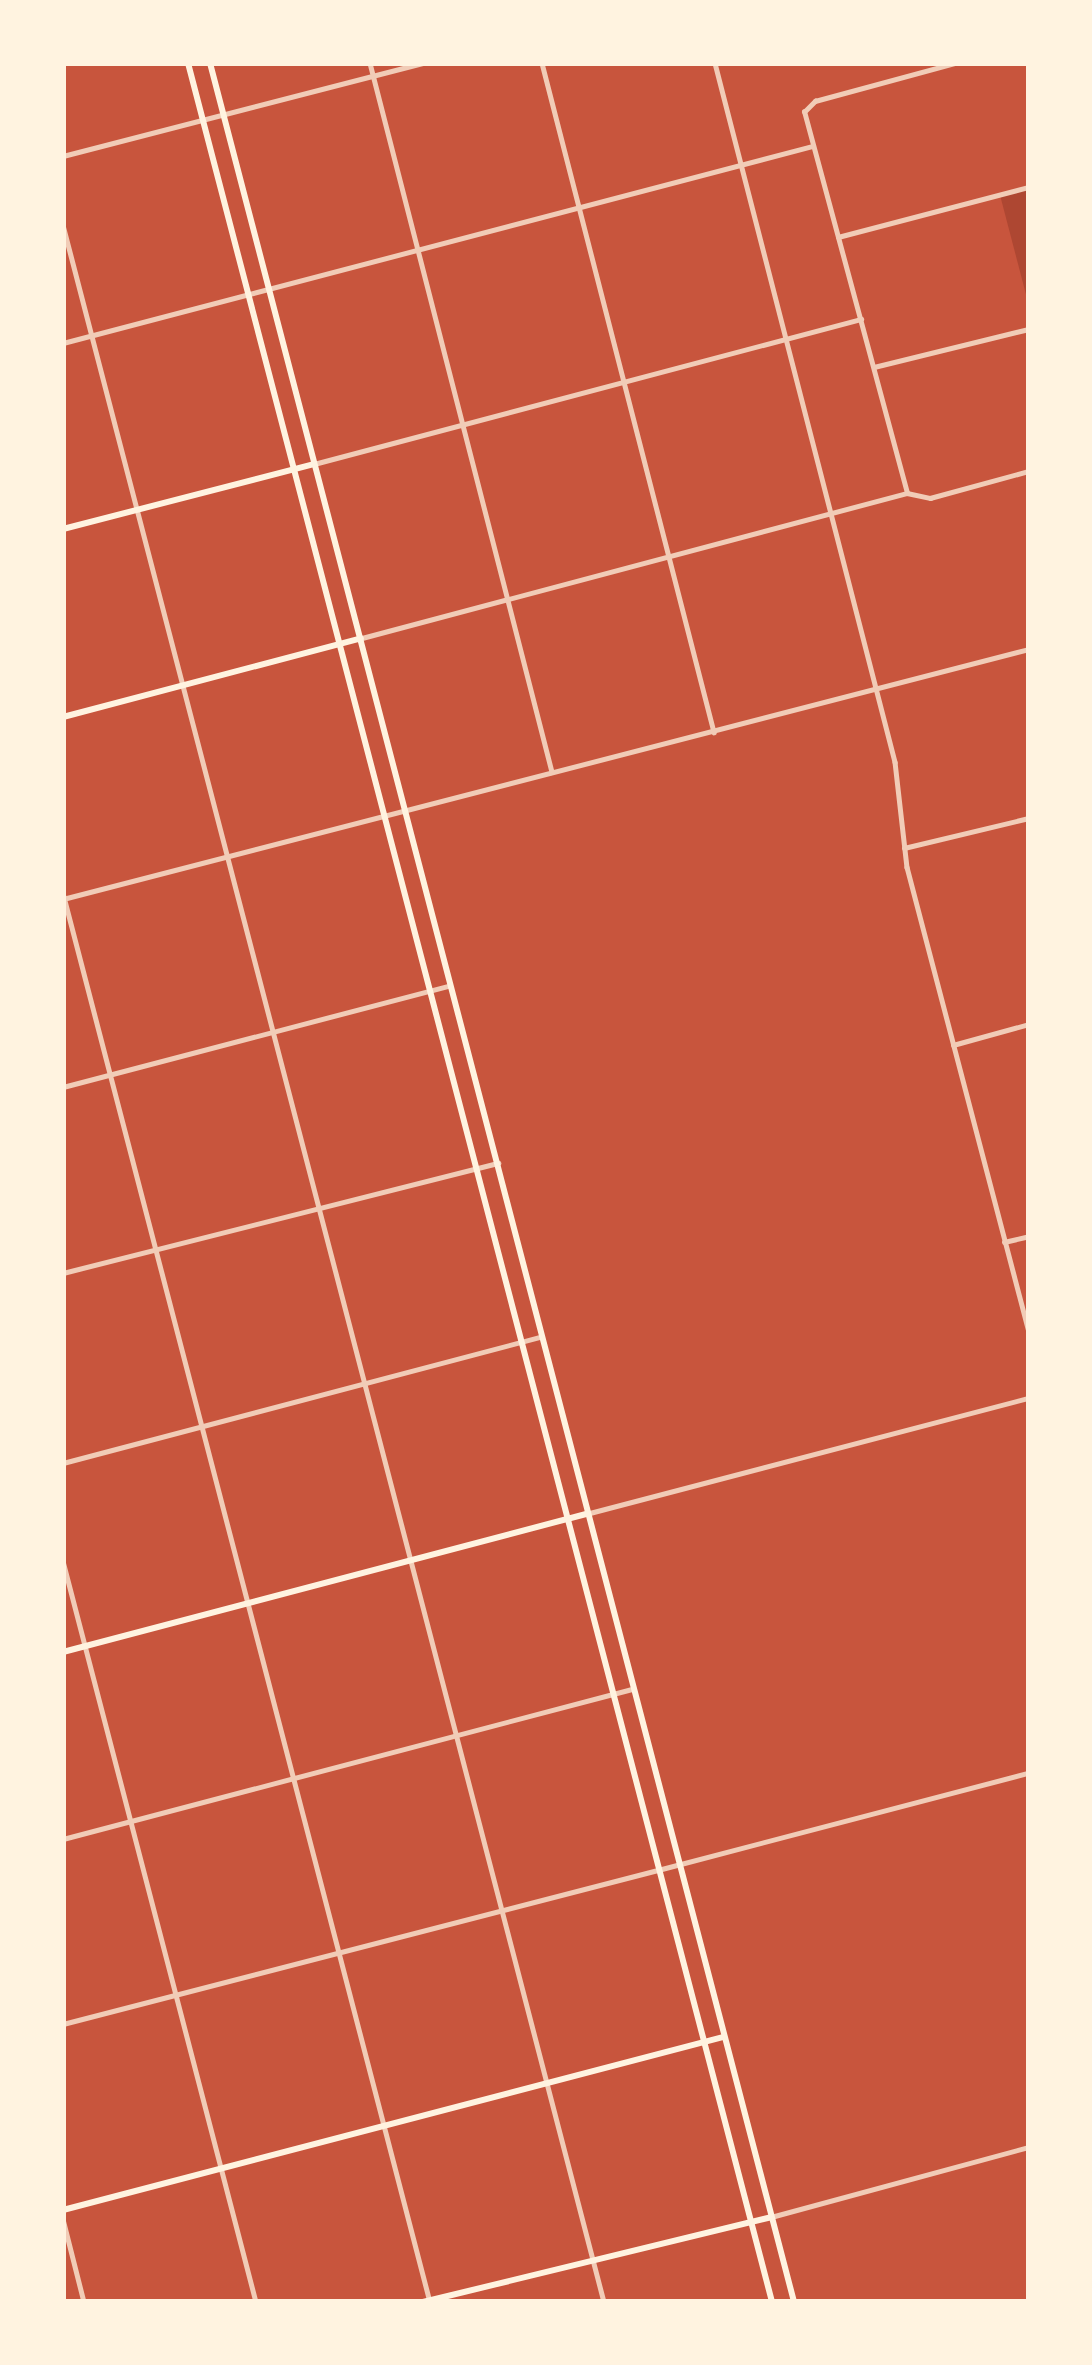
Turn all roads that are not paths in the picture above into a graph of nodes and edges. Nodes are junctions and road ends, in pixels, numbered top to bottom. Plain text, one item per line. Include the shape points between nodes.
1 (188, 63) edge
2 (210, 63) edge
3 (370, 63) edge
4 (422, 63) edge
5 (542, 63) edge
6 (715, 63) edge
7 (955, 63) edge
8 (373, 76) junction
9 (223, 114) junction
10 (202, 118) junction
11 (813, 146) junction
12 (63, 156) edge
13 (741, 164) junction
14 (1029, 187) edge
15 (580, 208) junction
16 (63, 225) edge
17 (838, 237) junction
18 (418, 249) junction
19 (268, 289) junction
20 (247, 295) junction
21 (861, 319) junction
22 (1029, 329) edge
23 (92, 335) junction
24 (787, 339) junction
25 (63, 343) edge
26 (874, 367) junction
27 (625, 382) junction
28 (464, 425) junction
29 (314, 464) junction
30 (294, 470) junction
31 (1029, 471) edge
32 (908, 493) junction
33 (136, 510) junction
34 (832, 514) junction
35 (63, 529) edge
36 (670, 556) junction
37 (508, 598) junction
38 (361, 638) junction
39 (338, 645) junction
40 (1029, 649) edge
41 (182, 684) junction
42 (876, 689) junction
43 (63, 717) edge
44 (714, 732) junction
45 (553, 775) junction
46 (405, 813) junction
47 (384, 818) junction
48 (1029, 818) edge
49 (904, 848) junction
50 (228, 858) junction
51 (64, 897) edge
52 (449, 986) junction
53 (430, 992) junction
54 (1029, 1024) edge
55 (273, 1033) junction
56 (953, 1045) junction
57 (111, 1075) junction
58 (63, 1087) edge
59 (498, 1163) junction
60 (474, 1170) junction
61 (318, 1208) junction
62 (1029, 1236) edge
63 (1004, 1242) junction
64 (155, 1250) junction
65 (63, 1273) edge
66 (1029, 1332) edge
67 (542, 1337) junction
68 (519, 1343) junction
69 (363, 1384) junction
70 (1029, 1398) edge
71 (201, 1424) junction
72 (63, 1463) edge
73 (586, 1514) junction
74 (567, 1518) junction
75 (63, 1561) edge
76 (411, 1562) junction
77 (248, 1604) junction
78 (86, 1646) junction
79 (63, 1652) edge
80 (632, 1688) junction
81 (612, 1693) junction
82 (456, 1735) junction
83 (1029, 1773) edge
84 (293, 1778) junction
85 (133, 1820) junction
86 (63, 1839) edge
87 (679, 1865) junction
88 (658, 1870) junction
89 (502, 1910) junction
90 (338, 1954) junction
91 (177, 1994) junction
92 (63, 2024) edge
93 (723, 2037) junction
94 (703, 2042) junction
95 (547, 2084) junction
96 (384, 2126) junction
97 (1029, 2147) edge
98 (223, 2170) junction
99 (63, 2215) edge
100 (771, 2218) junction
101 (748, 2219) junction
102 (592, 2258) junction
103 (427, 2301) edge
104 (84, 2302) edge
105 (256, 2302) edge
106 (604, 2302) edge
107 (772, 2302) edge
108 (794, 2302) edge

1 - 10 main road
2 - 9 main road
3 - 8 street
4 - 8 street
5 - 15 street
6 - 13 street
7 - 11 street via 815,101 804,112
8 - 9 street
8 - 18 street
9 - 10 street
9 - 19 main road
10 - 12 street
10 - 20 main road
11 - 13 street
11 - 17 street
13 - 15 street
13 - 24 street
14 - 17 street
15 - 18 street
15 - 27 street
16 - 23 street
17 - 21 street
18 - 19 street
18 - 28 street
19 - 20 street
19 - 29 main road
20 - 23 street
20 - 30 main road
21 - 24 street
21 - 26 street
22 - 26 street
23 - 25 street
23 - 33 street
24 - 27 street
24 - 34 street
26 - 32 street
27 - 28 street
27 - 36 street
28 - 29 street
28 - 37 street
29 - 30 main road
29 - 38 main road
30 - 33 main road
30 - 39 main road
31 - 32 street via 930,498
32 - 34 street
33 - 35 main road
33 - 41 street
34 - 36 street
34 - 42 street
36 - 37 street
36 - 44 street
37 - 38 street
37 - 45 street
38 - 39 main road
38 - 46 main road
39 - 41 main road
39 - 47 main road
40 - 42 street
41 - 43 main road
41 - 50 street
42 - 44 street
42 - 49 street via 895,762
44 - 45 street
45 - 46 street
46 - 47 street
46 - 52 main road
47 - 50 street
47 - 53 main road
48 - 49 street
49 - 56 street
50 - 51 street
50 - 55 street
51 - 57 street
52 - 53 street
52 - 59 main road
53 - 55 street
53 - 60 main road
54 - 56 street
55 - 57 street
55 - 61 street
56 - 63 street
57 - 58 street
57 - 64 street
59 - 60 street
59 - 67 main road
60 - 61 street
60 - 68 main road
61 - 64 street
61 - 69 street
62 - 63 street
63 - 66 street
64 - 65 street
64 - 71 street
67 - 68 street
67 - 73 main road
68 - 69 street
68 - 74 main road
69 - 71 street
69 - 76 street
70 - 73 street
71 - 72 street
71 - 77 street
73 - 74 main road
73 - 80 main road
74 - 76 main road
74 - 81 main road
75 - 78 street
76 - 77 main road
76 - 82 street
77 - 78 main road
77 - 84 street
78 - 79 main road
78 - 85 street
80 - 81 street
80 - 87 main road
81 - 82 street
81 - 88 main road
82 - 84 street
82 - 89 street
83 - 87 street
84 - 85 street
84 - 90 street
85 - 86 street
85 - 91 street
87 - 88 street
87 - 93 main road
88 - 89 street
88 - 94 main road
89 - 90 street
89 - 95 street
90 - 91 street
90 - 96 street
91 - 92 street
91 - 98 street
93 - 94 main road
93 - 100 main road
94 - 95 main road
94 - 101 main road
95 - 96 main road
95 - 102 street
96 - 98 main road
96 - 103 street
97 - 100 street
98 - 99 main road
98 - 105 street
99 - 104 street
100 - 101 main road
100 - 108 main road
101 - 102 main road
101 - 107 main road
102 - 103 main road
102 - 106 street

